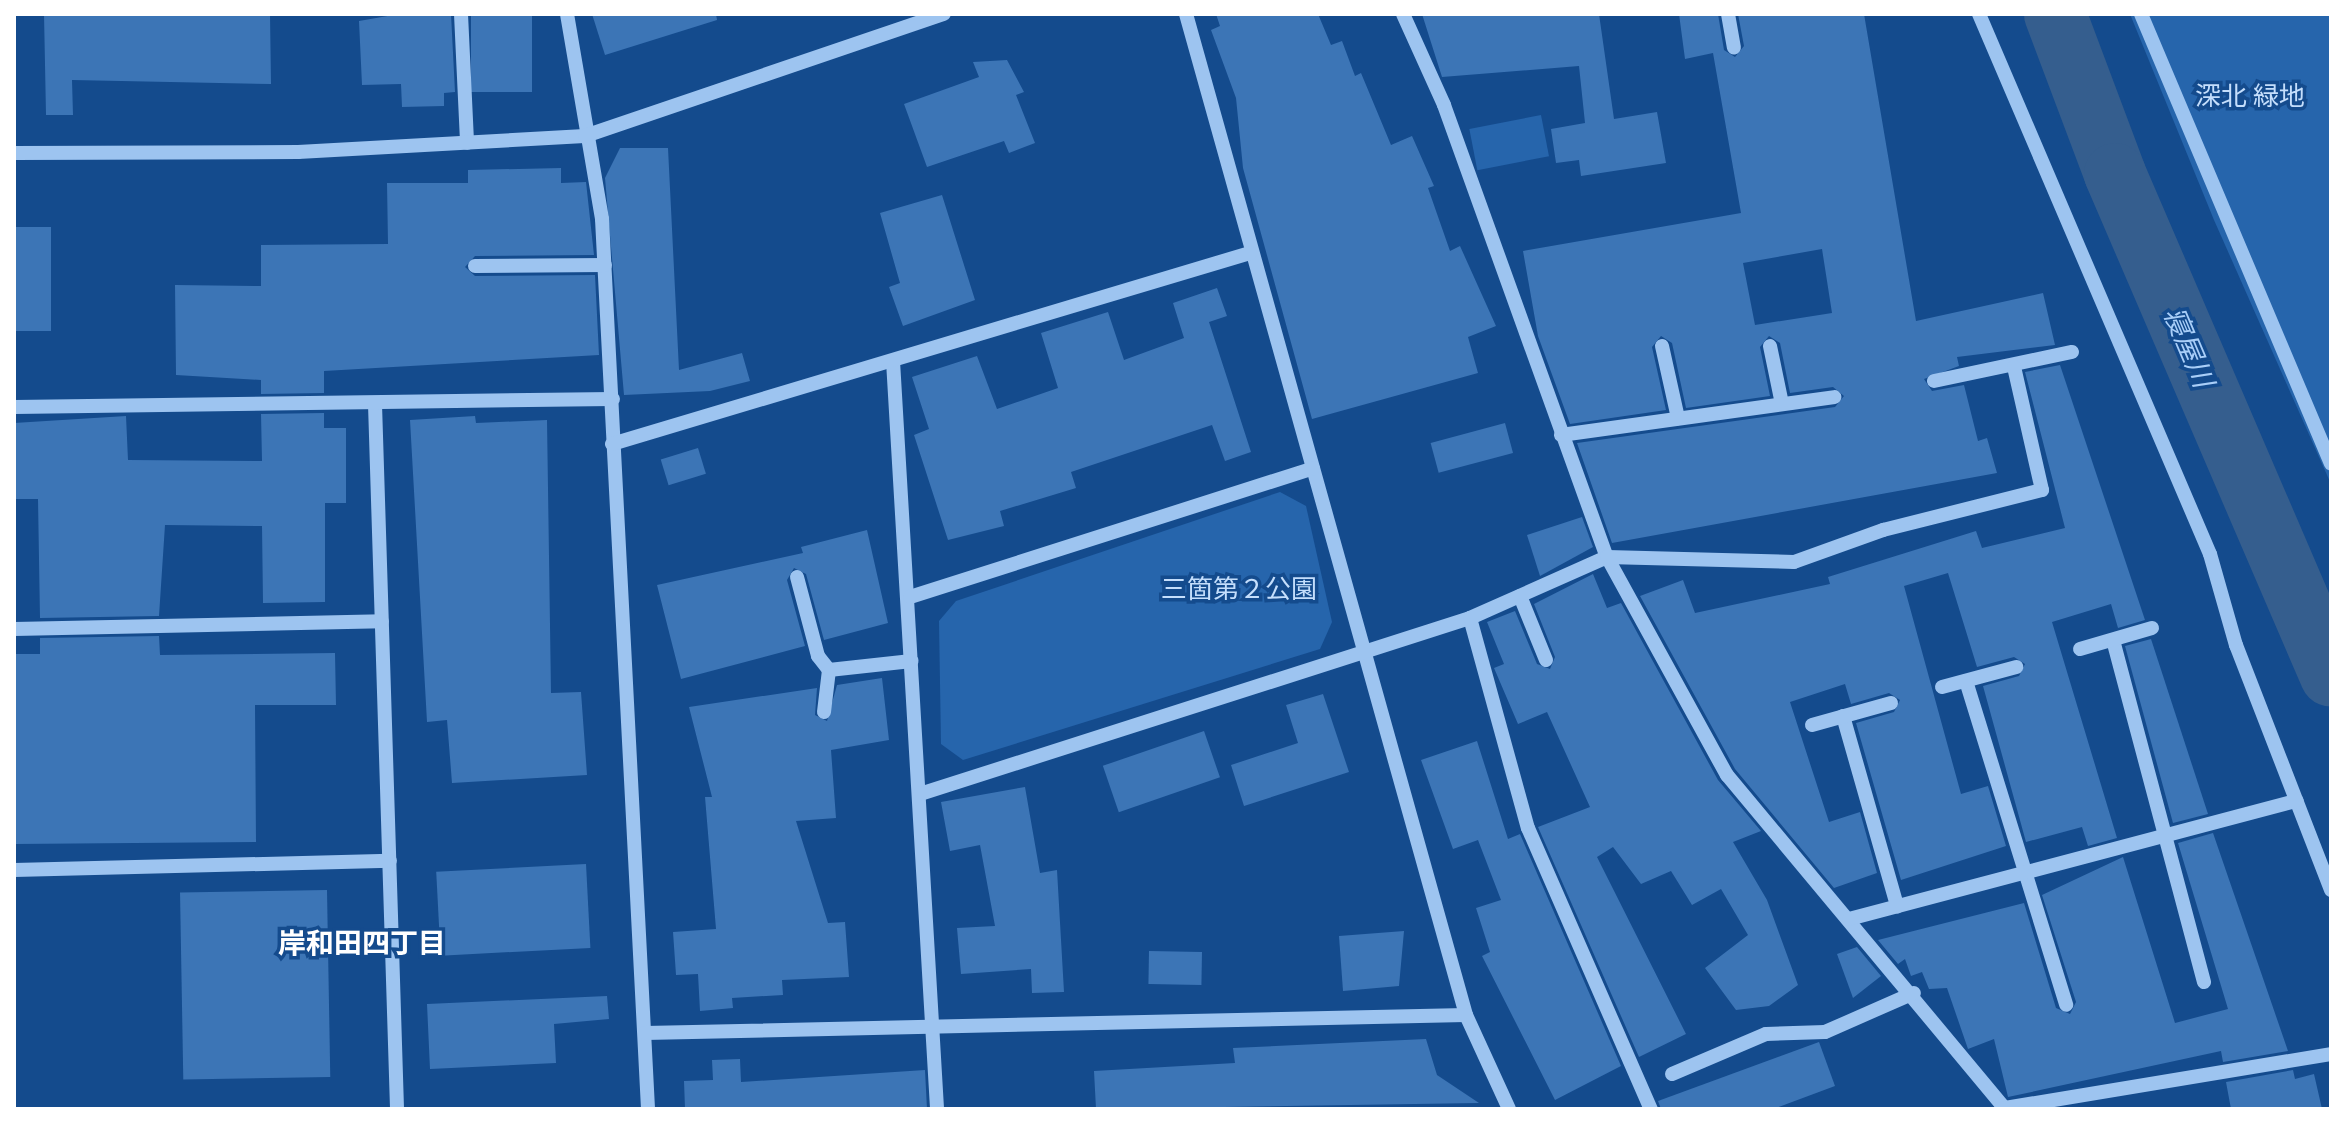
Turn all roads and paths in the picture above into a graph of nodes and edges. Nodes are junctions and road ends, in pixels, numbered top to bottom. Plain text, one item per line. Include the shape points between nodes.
1 (461, 14) edge
2 (567, 14) edge
3 (944, 14) edge
4 (1186, 14) edge
5 (1403, 14) edge
6 (1728, 14) edge
7 (1979, 14) edge
8 (2141, 14) edge
9 (1734, 47) dead end
10 (585, 136) junction
11 (467, 143) junction
12 (14, 153) edge
13 (1250, 253) junction
14 (605, 265) junction
15 (475, 266) dead end
16 (1662, 346) dead end
17 (1770, 346) dead end
18 (2072, 352) dead end
19 (893, 361) junction
20 (2014, 367) junction
21 (1934, 381) dead end
22 (1834, 397) dead end
23 (613, 399) junction
24 (375, 404) junction
25 (1782, 404) junction
26 (14, 407) edge
27 (1678, 418) junction
28 (1561, 435) junction
29 (612, 444) junction
30 (2331, 463) edge
31 (1313, 468) junction
32 (1607, 557) junction
33 (797, 577) dead end
34 (1520, 596) junction
35 (910, 597) junction
36 (1470, 618) junction
37 (382, 621) junction
38 (2152, 628) dead end
39 (14, 629) edge
40 (2113, 640) junction
41 (2080, 649) dead end
42 (1365, 653) junction
43 (1546, 660) dead end
44 (912, 661) junction
45 (2016, 667) dead end
46 (829, 670) junction
47 (1966, 681) junction
48 (1942, 687) dead end
49 (1891, 703) dead end
50 (824, 712) dead end
51 (1843, 716) junction
52 (1812, 725) dead end
53 (920, 794) junction
54 (2297, 801) junction
55 (2168, 835) junction
56 (390, 861) junction
57 (14, 870) edge
58 (2022, 874) junction
59 (2331, 890) edge
60 (1897, 906) junction
61 (1849, 919) junction
62 (2204, 982) dead end
63 (1914, 993) junction
64 (2066, 1005) dead end
65 (1466, 1015) junction
66 (933, 1032) junction
67 (645, 1033) junction
68 (2331, 1054) edge
69 (1672, 1074) dead end
70 (2005, 1108) edge
71 (397, 1109) edge
72 (648, 1109) edge
73 (937, 1109) edge
74 (1509, 1109) edge
75 (1651, 1109) edge

1 - 11 street
2 - 10 street
3 - 10 street
4 - 13 street
5 - 28 street via 1444,105
6 - 9 street
7 - 54 street via 2210,554 2236,645
8 - 30 street
10 - 11 street
10 - 14 street
11 - 12 street
13 - 19 street
13 - 31 street
14 - 15 street
14 - 23 street
16 - 27 street
17 - 25 street
18 - 20 street
19 - 29 street
19 - 35 street
20 - 21 street
20 - 32 street via 2042,490 1883,530 1794,562
22 - 25 street
23 - 24 street
23 - 29 street
24 - 26 street
24 - 37 street
25 - 27 street
27 - 28 street
28 - 32 street
29 - 67 street
31 - 35 street
31 - 42 street
32 - 34 street
32 - 61 street via 1727,775
33 - 46 street via 818,656
34 - 36 street
34 - 43 street
35 - 44 street
36 - 42 street
36 - 75 street via 1528,828
37 - 39 street
37 - 56 street
38 - 40 street
40 - 41 street
40 - 55 street
42 - 53 street
42 - 65 street
44 - 46 street
44 - 53 street
45 - 47 street
46 - 50 street
47 - 48 street
47 - 58 street
49 - 51 street
51 - 52 street
51 - 60 street
53 - 66 street
54 - 55 street
54 - 59 street
55 - 58 street
55 - 62 street
56 - 57 street
56 - 71 street
58 - 60 street
58 - 64 street
60 - 61 street
61 - 63 street
63 - 69 street via 1825,1032 1766,1034
63 - 70 street
65 - 66 street
65 - 74 street
66 - 67 street
66 - 73 street
67 - 72 street
68 - 70 street

